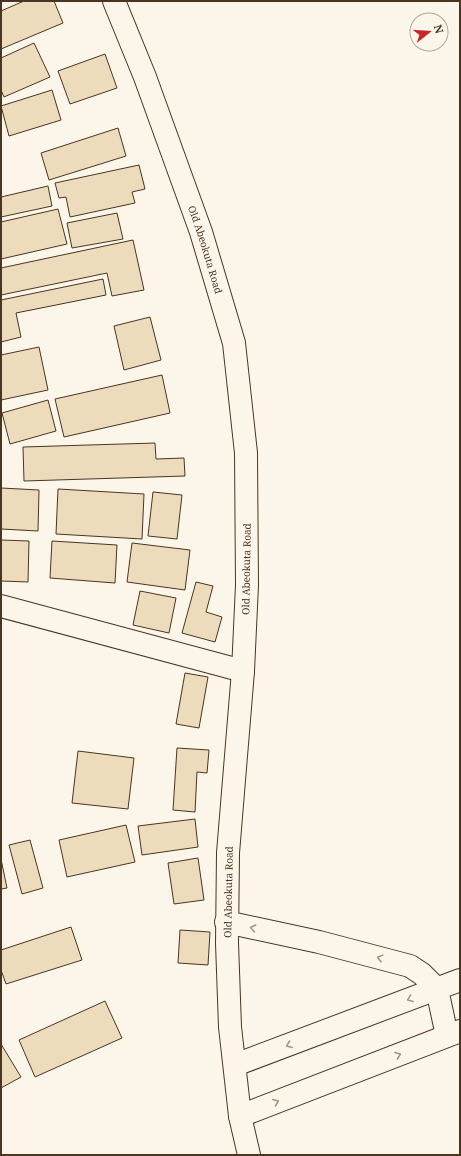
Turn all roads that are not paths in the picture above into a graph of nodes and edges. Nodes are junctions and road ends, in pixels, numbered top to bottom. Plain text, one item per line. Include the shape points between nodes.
1 (114, 1) edge
2 (1, 606) edge
3 (243, 671) junction
4 (226, 922) junction
5 (460, 980) edge
6 (437, 989) junction
7 (454, 1034) edge
8 (235, 1065) junction
9 (240, 1116) junction
10 (248, 1155) edge

1 - 3 main road, Old Abeokuta Road via 145,77 201,232 234,343 246,453 247,585
2 - 3 main road
3 - 4 main road, Old Abeokuta Road via 228,853
6 -> 4 main road via 410,966 319,942
4 - 8 main road, Old Abeokuta Road via 230,1027
5 - 6 main road
6 - 7 main road
6 -> 8 main road
9 -> 7 main road
8 - 9 main road, Old Abeokuta Road
9 - 10 main road, Old Abeokuta Road

